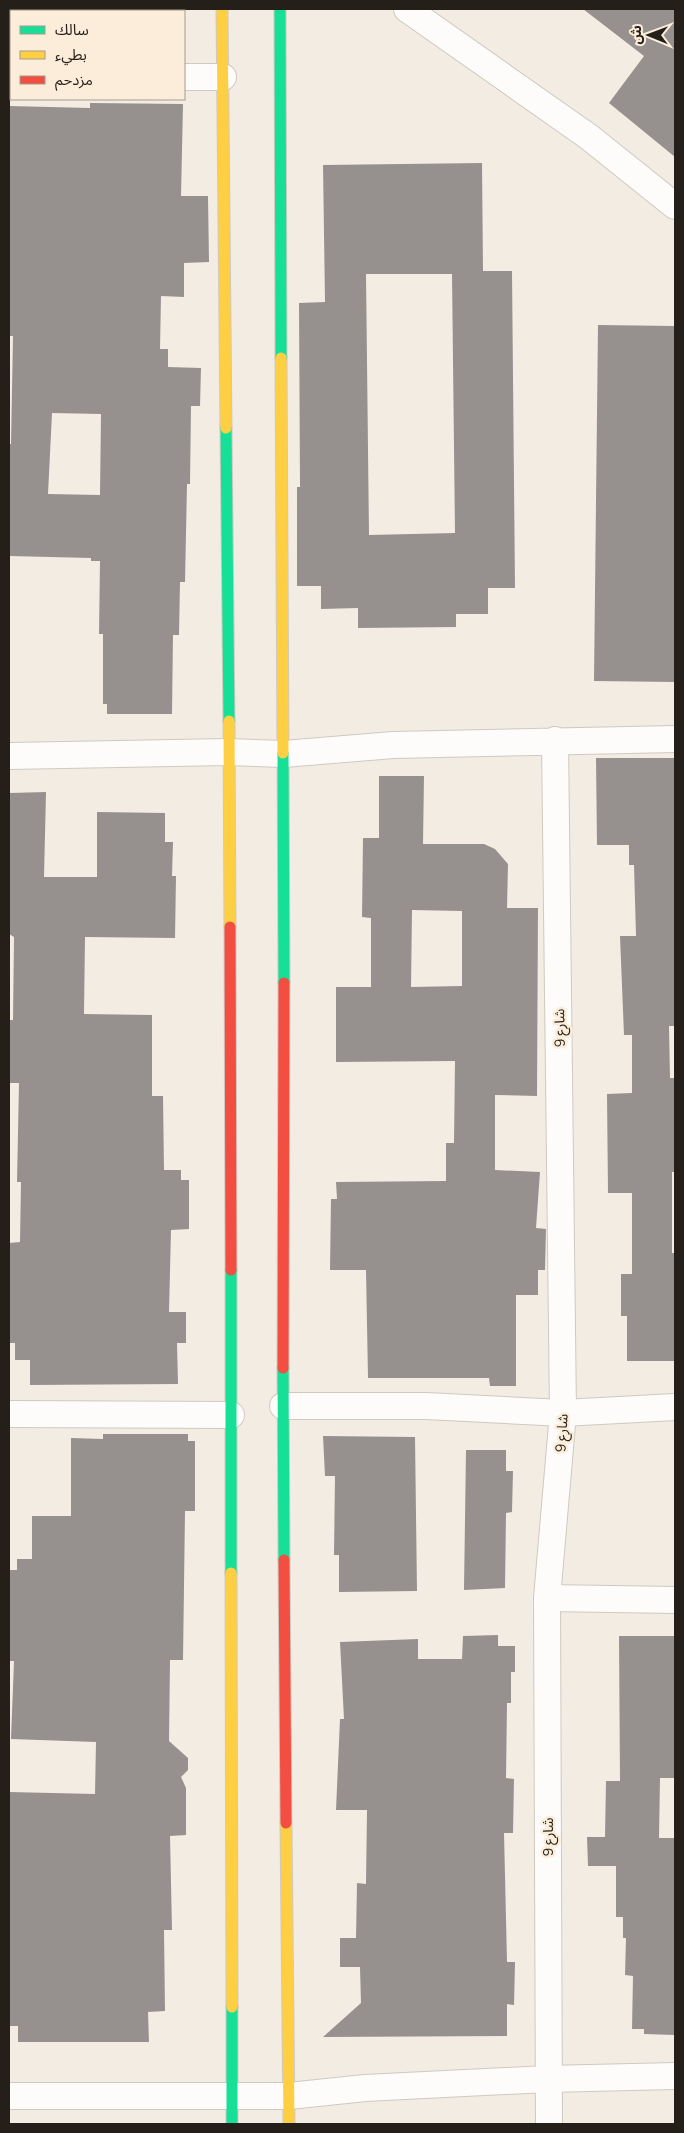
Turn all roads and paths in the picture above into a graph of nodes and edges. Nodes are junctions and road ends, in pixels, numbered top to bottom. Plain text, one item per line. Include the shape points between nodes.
1 (222, 9) edge
2 (280, 9) edge
3 (407, 9) edge
4 (185, 77) edge
5 (224, 77) junction
6 (675, 206) edge
7 (675, 739) edge
8 (555, 740) junction
9 (228, 752) junction
10 (284, 754) junction
11 (9, 756) edge
12 (283, 1406) junction
13 (675, 1407) edge
14 (563, 1413) junction
15 (9, 1414) edge
16 (230, 1415) junction
17 (547, 1598) junction
18 (675, 1600) edge
19 (675, 2076) edge
20 (547, 2079) junction
21 (232, 2095) junction
22 (9, 2096) edge
23 (289, 2096) junction
24 (232, 2124) edge
25 (289, 2124) edge
26 (548, 2124) edge

1 - 5 street
2 - 10 street
3 - 6 street via 589,137
4 - 5 street
5 - 9 street
7 - 8 street
8 - 10 street via 393,745
8 - 14 street, شارع 9
9 - 10 street
9 - 11 street
9 - 16 street
10 - 12 street
12 - 14 street via 426,1406
12 - 23 street
13 - 14 street
14 - 17 street, شارع 9
15 - 16 street
16 - 21 street
17 - 18 street
17 - 20 street, شارع 9
19 - 20 street
20 - 23 street via 365,2088
20 - 26 street, شارع 9
21 - 22 street
21 - 23 street
21 - 24 street
23 - 25 street

